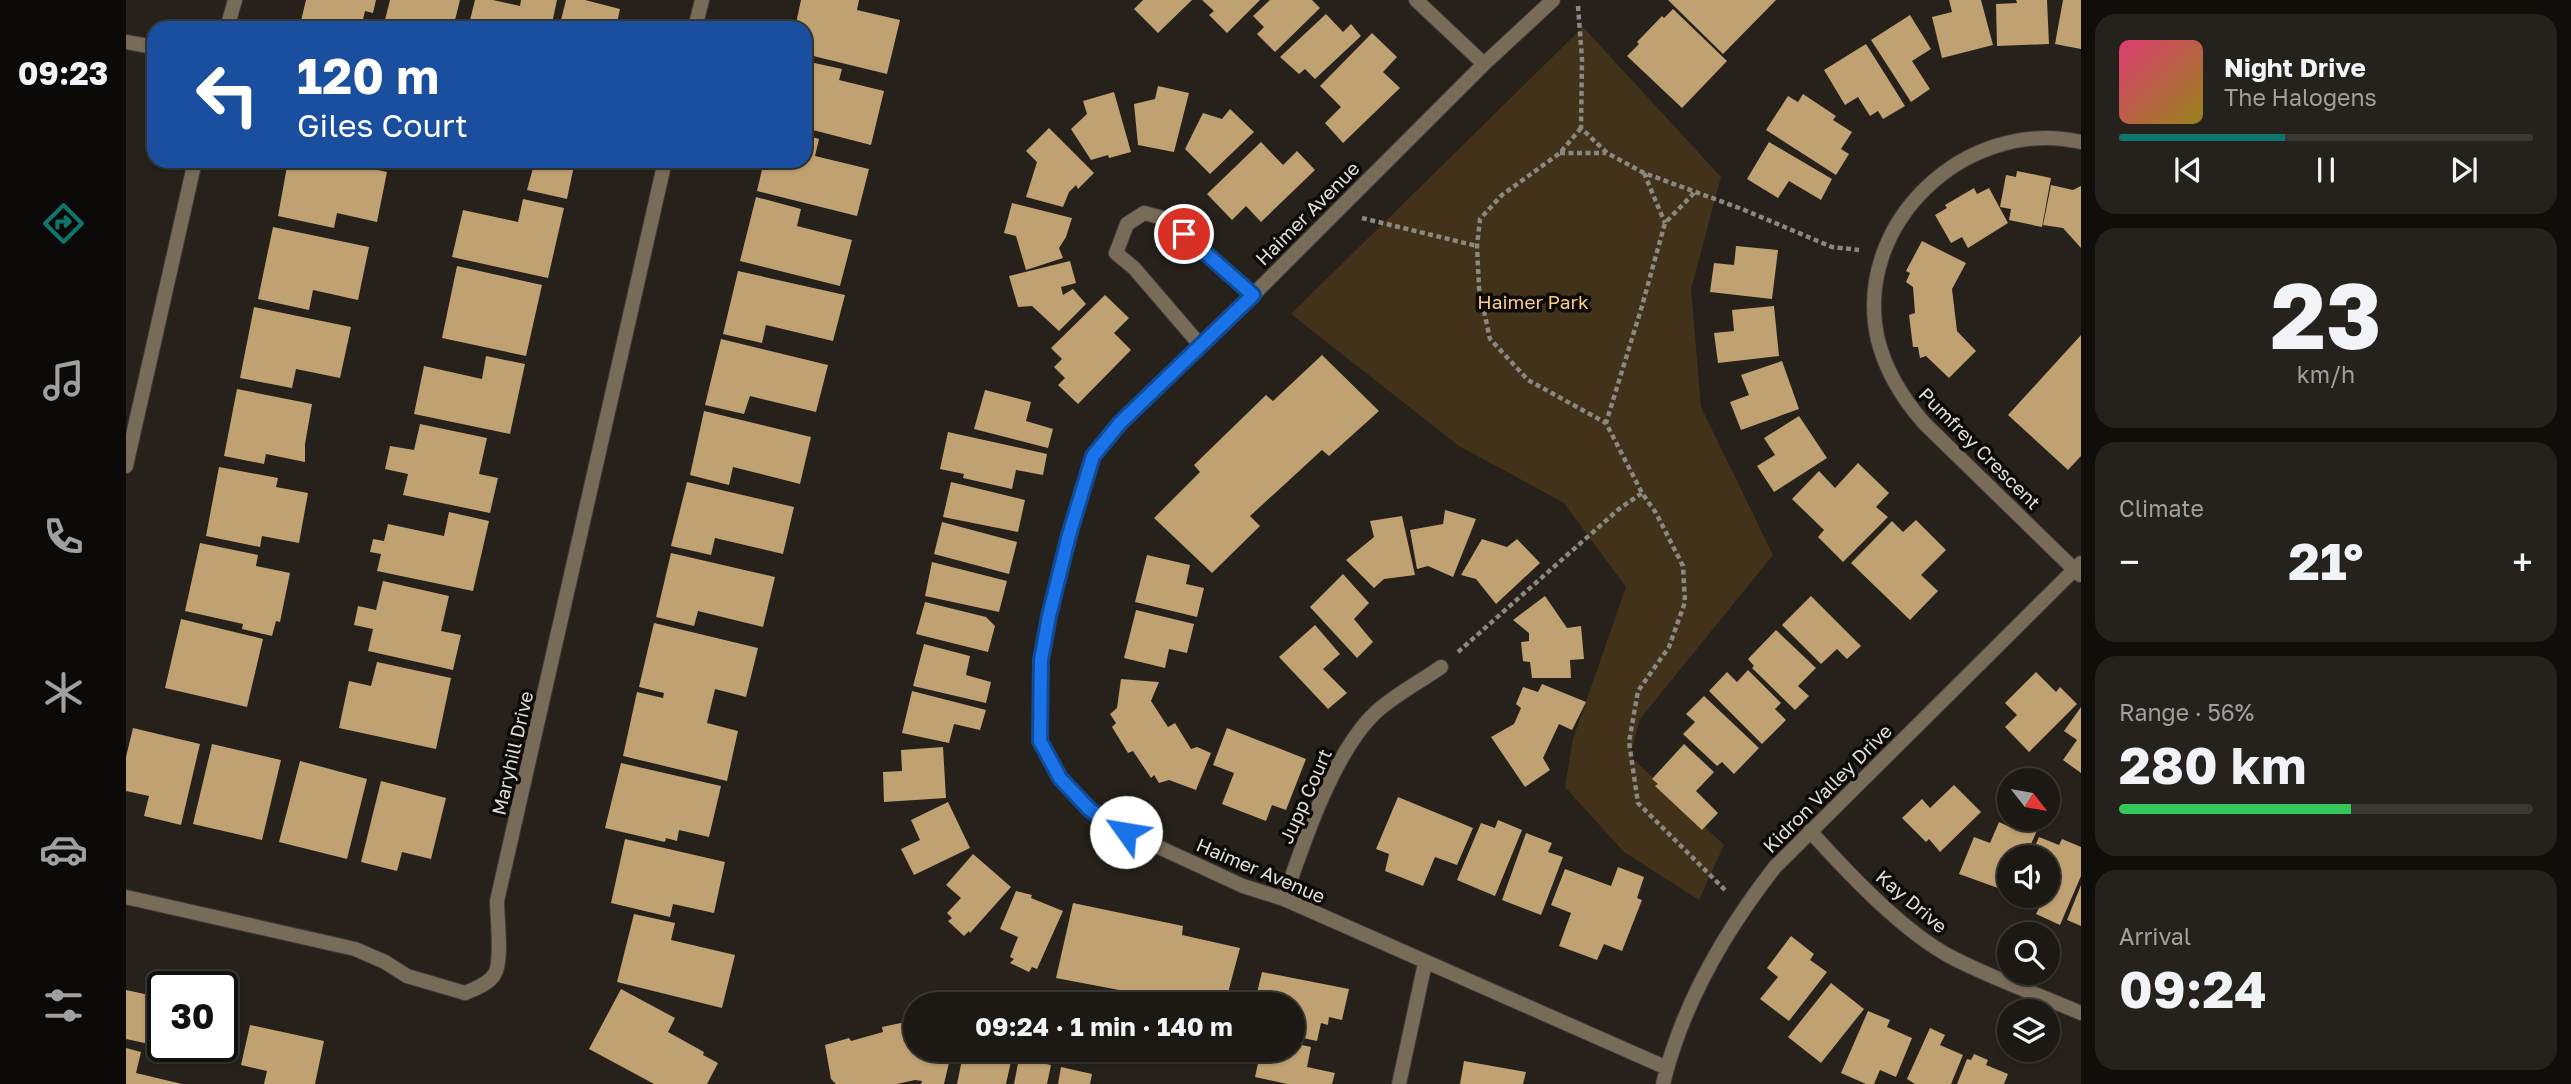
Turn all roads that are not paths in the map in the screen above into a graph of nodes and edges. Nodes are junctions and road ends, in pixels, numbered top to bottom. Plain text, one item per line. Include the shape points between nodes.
1 (235, 0) edge
2 (702, 0) edge
3 (1416, 0) edge
4 (1553, 0) edge
5 (229, 21) edge
6 (697, 21) edge
7 (126, 41) edge
8 (147, 46) edge
9 (1484, 64) junction
10 (2081, 142) edge
11 (193, 168) edge
12 (663, 168) edge
13 (1253, 295) junction
14 (1201, 346) junction
15 (126, 466) edge
16 (2079, 569) edge
17 (1441, 667) road end
18 (1810, 831) junction
19 (126, 897) edge
20 (1284, 899) junction
21 (1425, 963) junction
22 (2081, 1013) edge
23 (1667, 1068) junction
24 (1399, 1084) edge
25 (1663, 1084) edge

1 - 5 street
2 - 6 street
3 - 9 street
4 - 9 street, Haimer Avenue
7 - 8 street
9 - 13 street, Haimer Avenue
10 - 16 street, Pumfrey Crescent via 2025,138 1990,147 1959,161 1932,181 1895,228 1884,253 1874,309 1889,373 1906,402
11 - 15 street
12 - 19 street, Maryhill Drive via 498,901 495,974 465,993 407,976 355,949
13 - 14 street, Haimer Avenue
13 - 14 street via 1167,219 1144,213 1127,223 1116,253
14 - 20 street, Haimer Avenue via 1120,423 1093,456 1069,535 1041,660 1040,741 1060,778 1090,810 1136,837 1243,886
16 - 18 street, Kidron Valley Drive
17 - 20 street, Jupp Court via 1375,713 1346,751 1307,833
18 - 22 street, Kay Drive via 1914,932 1952,958
18 - 23 street, Kidron Valley Drive via 1743,908 1687,1011
20 - 21 street, Haimer Avenue
21 - 23 street, Haimer Avenue
21 - 24 street
23 - 25 street, Kidron Valley Drive

